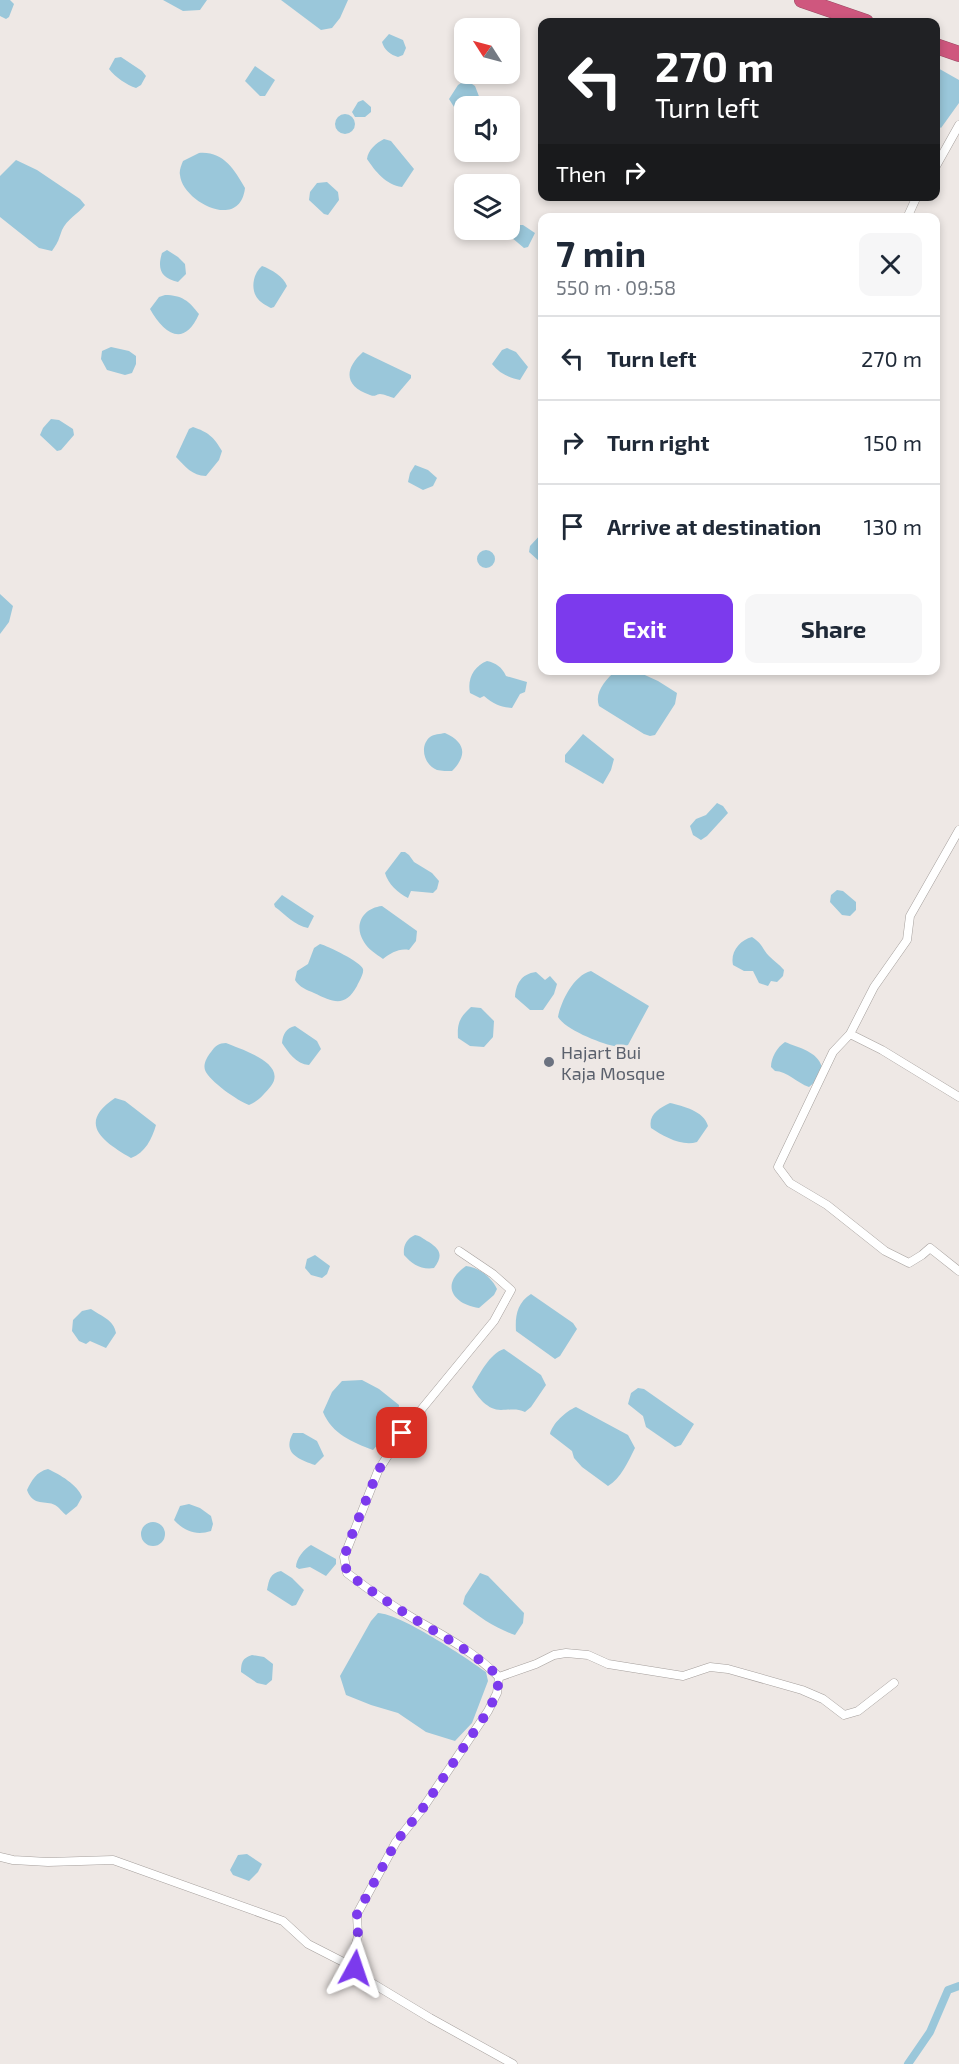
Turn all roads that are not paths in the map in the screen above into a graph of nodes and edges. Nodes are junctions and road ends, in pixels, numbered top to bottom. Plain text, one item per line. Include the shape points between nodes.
1 (802, 0) edge
2 (854, 18) edge
3 (940, 47) edge
4 (959, 54) edge
5 (959, 124) edge
6 (940, 159) edge
7 (959, 830) edge
8 (850, 1034) junction
9 (959, 1097) edge
10 (459, 1251) dead end
11 (959, 1271) edge
12 (499, 1677) junction
13 (894, 1683) dead end
14 (0, 1857) edge
15 (355, 1968) junction
16 (513, 2064) edge

1 - 2 highway
3 - 4 highway
5 - 6 street
7 - 8 street via 910,916 906,940 874,987
8 - 9 street
8 - 11 street via 833,1052 778,1167 790,1183 827,1205 885,1251 909,1263 930,1248
10 - 12 street via 512,1290 494,1322 402,1433 378,1471 344,1557 347,1573 363,1586 454,1641
12 - 13 street via 566,1653 683,1676 710,1667 802,1690 824,1699 844,1715 858,1711
12 - 15 street via 497,1693 488,1711 396,1842 357,1914
14 - 15 street via 48,1862 113,1860 283,1921 308,1944
15 - 16 street via 362,1977

